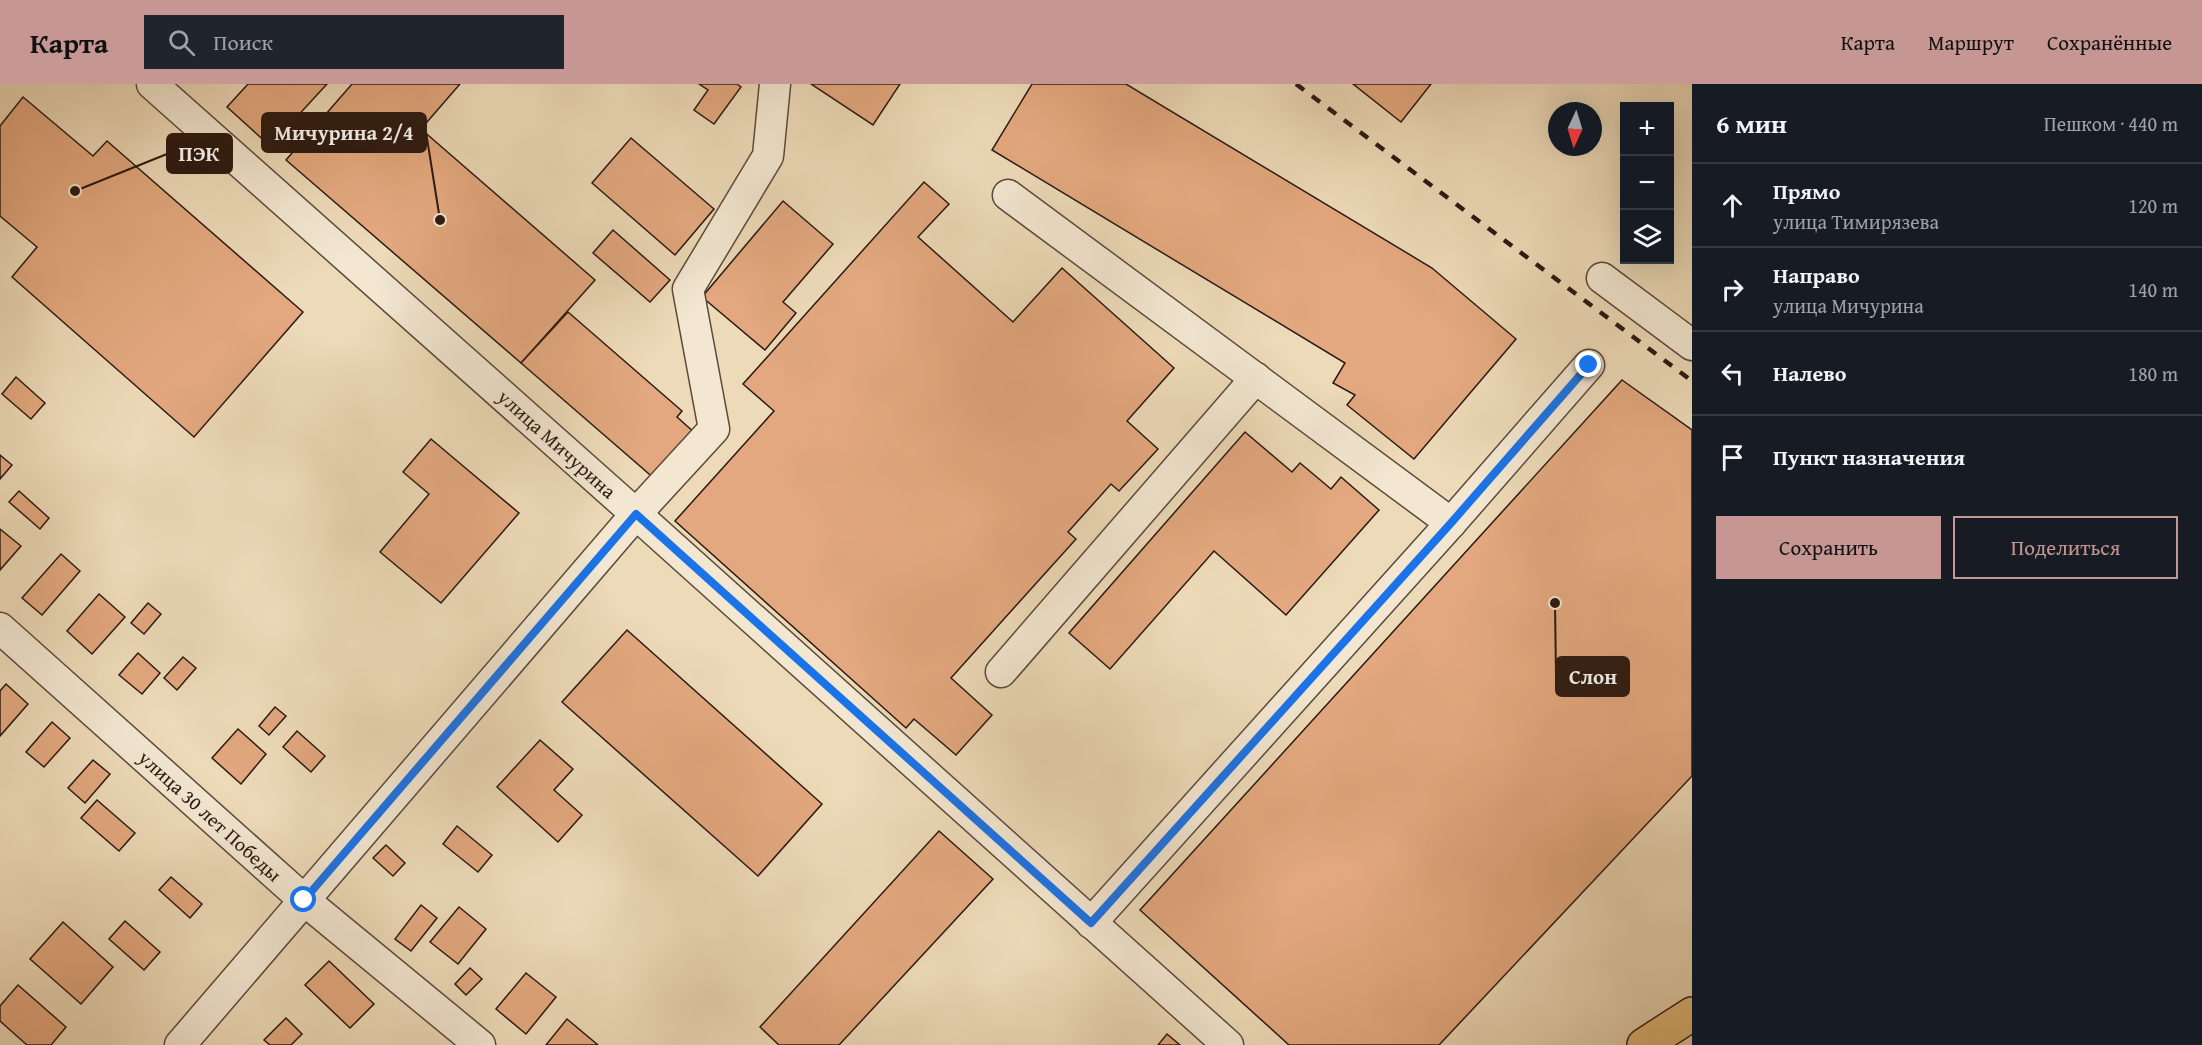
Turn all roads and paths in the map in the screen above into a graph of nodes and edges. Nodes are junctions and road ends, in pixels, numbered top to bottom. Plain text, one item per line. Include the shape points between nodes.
1 (152, 84) edge
2 (775, 84) edge
3 (1008, 195) dead end
4 (1602, 278) dead end
5 (1692, 345) edge
6 (1589, 365) dead end
7 (1256, 378) junction
8 (636, 514) junction
9 (1451, 523) junction
10 (0, 628) edge
11 (1001, 672) dead end
12 (304, 900) junction
13 (1091, 923) junction
14 (1692, 1014) edge
15 (180, 1045) edge
16 (480, 1045) edge
17 (1228, 1045) edge
18 (1644, 1045) edge

1 - 8 street, улица Мичурина
2 - 8 street via 768,156 687,289 714,429
3 - 7 street
4 - 5 street
6 - 9 street
7 - 9 street
7 - 11 street
8 - 12 street
8 - 13 street, улица Мичурина
9 - 13 street
10 - 12 street, улица 30 лет Победы
12 - 15 street
12 - 16 street, улица 30 лет Победы
13 - 17 street, улица Мичурина
14 - 18 main road

